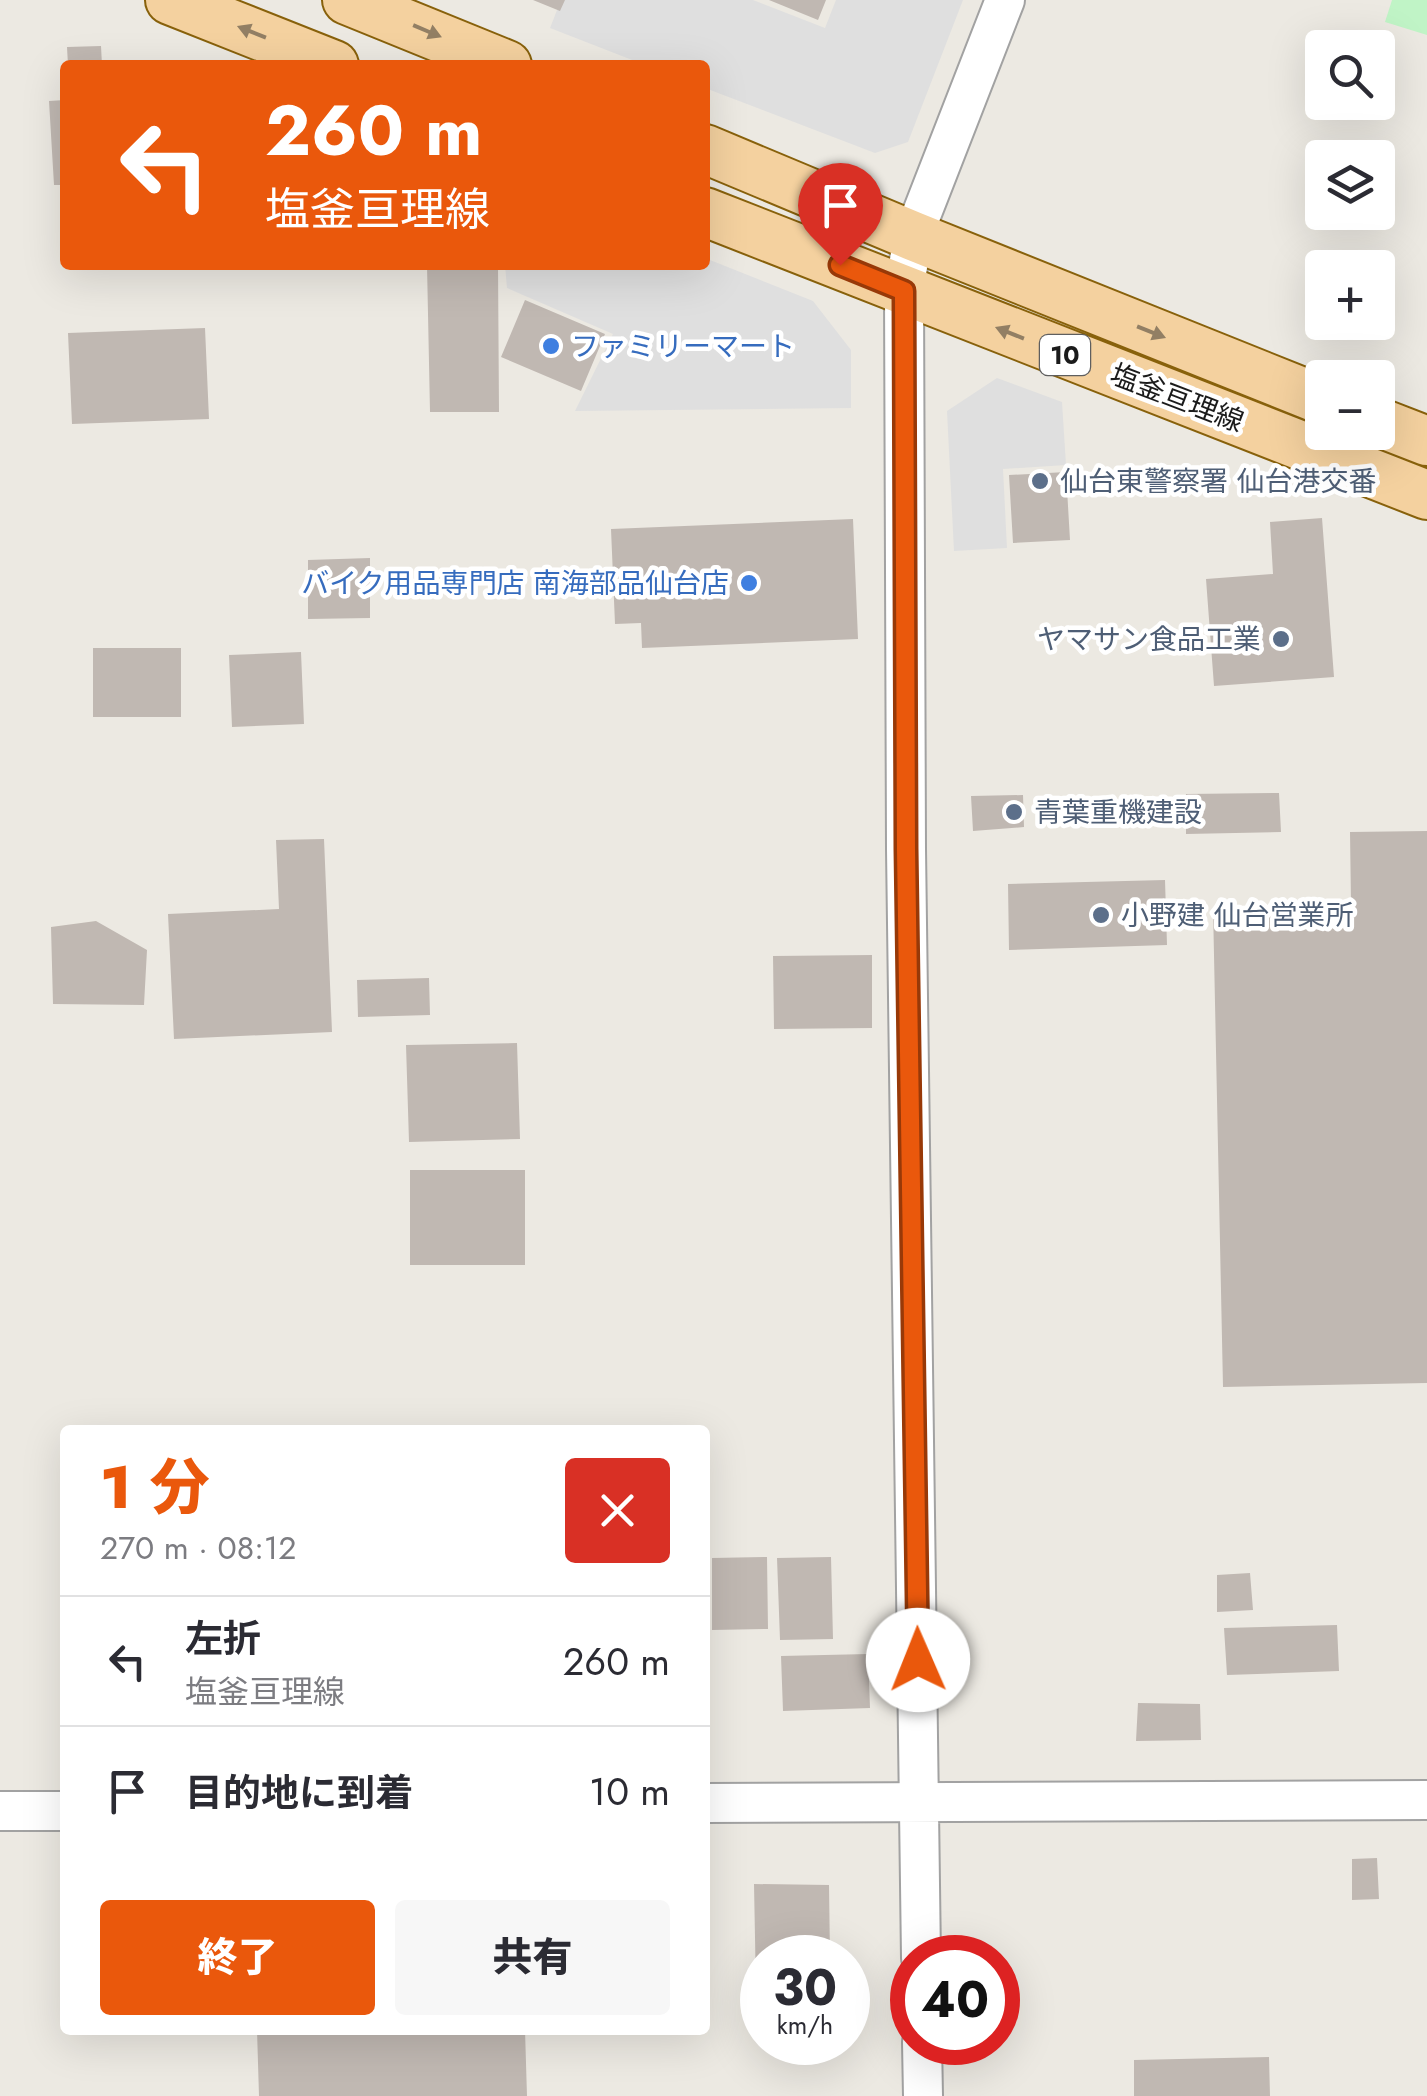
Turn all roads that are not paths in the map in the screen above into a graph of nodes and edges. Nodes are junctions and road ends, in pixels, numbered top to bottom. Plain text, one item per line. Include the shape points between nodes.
1 (170, 0) edge
2 (347, 0) edge
3 (1005, 0) edge
4 (321, 60) edge
5 (494, 60) edge
6 (710, 151) edge
7 (710, 214) edge
8 (913, 236) junction
9 (904, 291) junction
10 (1305, 393) edge
11 (1395, 429) edge
12 (1427, 441) edge
13 (1427, 494) edge
14 (1427, 1800) edge
15 (920, 1801) junction
16 (710, 1803) edge
17 (0, 1811) edge
18 (60, 1811) edge
19 (922, 1935) edge
20 (922, 2065) edge
21 (923, 2096) edge

4 -> 1 main road
2 -> 5 main road
3 - 8 street
6 - 8 main road, 塩釜亘理線 / 10
7 - 9 main road, 塩釜亘理線 / 10
8 - 9 street
8 -> 10 main road, 塩釜亘理線 / 10
13 -> 9 main road, 塩釜亘理線 / 10
9 - 15 street
11 - 12 main road
14 - 15 street
15 - 16 street
15 - 19 street
17 - 18 street
20 - 21 street

